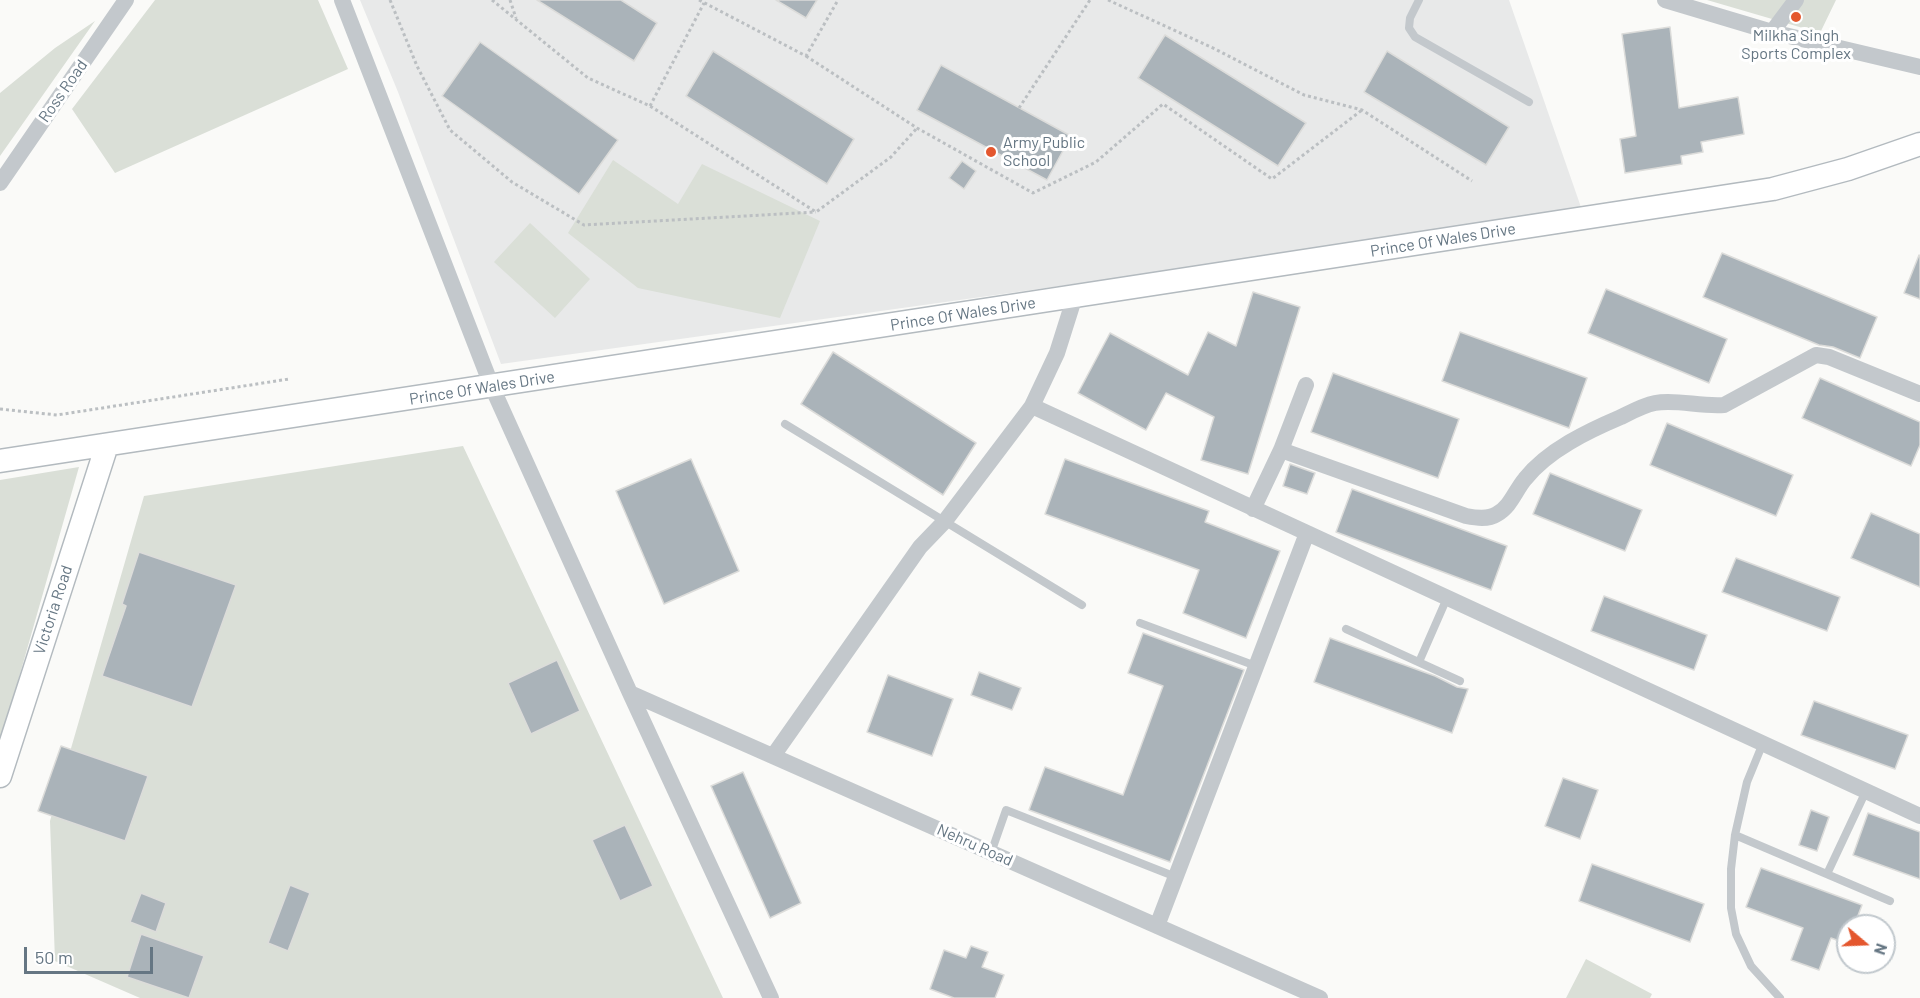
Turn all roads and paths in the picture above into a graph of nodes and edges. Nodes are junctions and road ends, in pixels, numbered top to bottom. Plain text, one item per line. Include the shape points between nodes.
1 (126, 0) edge
2 (342, 0) edge
3 (390, 0) edge
4 (492, 0) edge
5 (510, 0) edge
6 (699, 0) edge
7 (838, 0) edge
8 (1090, 0) edge
9 (1108, 0) edge
10 (1419, 0) edge
11 (1665, 0) edge
12 (1795, 0) edge
13 (704, 3) junction
14 (516, 20) junction
15 (1772, 32) junction
16 (806, 56) junction
17 (1920, 67) edge
18 (1530, 102) dead end
19 (650, 106) junction
20 (1019, 108) dead end
21 (1362, 110) junction
22 (917, 128) junction
23 (1920, 144) edge
24 (1472, 181) dead end
25 (0, 183) edge
26 (816, 212) junction
27 (1075, 296) junction
28 (289, 379) dead end
29 (1306, 385) dead end
30 (492, 387) junction
31 (1920, 394) edge
32 (1032, 406) junction
33 (0, 409) edge
34 (785, 424) dead end
35 (107, 445) junction
36 (1281, 450) junction
37 (0, 461) edge
38 (1253, 508) junction
39 (945, 521) junction
40 (1307, 533) junction
41 (1447, 598) junction
42 (1082, 605) dead end
43 (1140, 623) dead end
44 (1346, 629) dead end
45 (1419, 662) junction
46 (1256, 666) junction
47 (1460, 681) dead end
48 (630, 693) junction
49 (1763, 743) junction
50 (773, 756) junction
51 (0, 776) edge
52 (1866, 790) junction
53 (1920, 816) edge
54 (1735, 835) junction
55 (991, 853) junction
56 (1827, 874) junction
57 (1176, 877) junction
58 (1890, 902) dead end
59 (1157, 926) junction
60 (771, 998) edge
61 (1320, 998) edge
62 (1780, 998) edge

1 - 25 street, Ross Road
2 - 30 street
3 - 26 path via 417,66 450,130 512,182 584,225
4 - 14 path
5 - 14 path
6 - 13 path
7 - 16 path
8 - 20 path
9 - 21 path via 1304,95
10 - 18 lane via 1410,18 1409,28 1415,38
11 - 15 street
12 - 15 street
13 - 16 path
13 - 19 path
14 - 19 path via 588,78
15 - 17 street
16 - 22 path
19 - 26 path
21 - 22 path via 1272,179 1163,104 1096,162 1033,193
21 - 24 path
22 - 26 path via 891,157
23 - 27 main road, Prince Of Wales Drive via 1773,189
27 - 30 main road, Prince Of Wales Drive
27 - 32 street via 1057,352
28 - 33 path via 57,415
29 - 36 street
30 - 35 main road, Prince Of Wales Drive
30 - 48 street
31 - 36 street via 1816,355 1724,405 1655,403 1620,417 1544,460 1506,507 1495,516 1480,519
32 - 38 street
32 - 39 street
34 - 39 lane
35 - 37 main road, Prince Of Wales Drive
35 - 51 main road, Victoria Road
36 - 38 street
38 - 40 street
39 - 42 lane
39 - 50 street via 920,547
40 - 41 street
40 - 46 street
41 - 45 lane
41 - 49 street
43 - 46 lane
44 - 45 lane
45 - 47 lane
46 - 57 street
48 - 50 street, Nehru Road
48 - 60 street
49 - 52 street
49 - 54 lane via 1746,782
50 - 55 street, Nehru Road
52 - 53 street
52 - 56 lane
54 - 56 lane
54 - 62 lane via 1731,908 1736,934 1751,966
55 - 57 lane via 1006,810
55 - 59 street, Nehru Road
56 - 58 lane
57 - 59 street
59 - 61 street, Nehru Road

